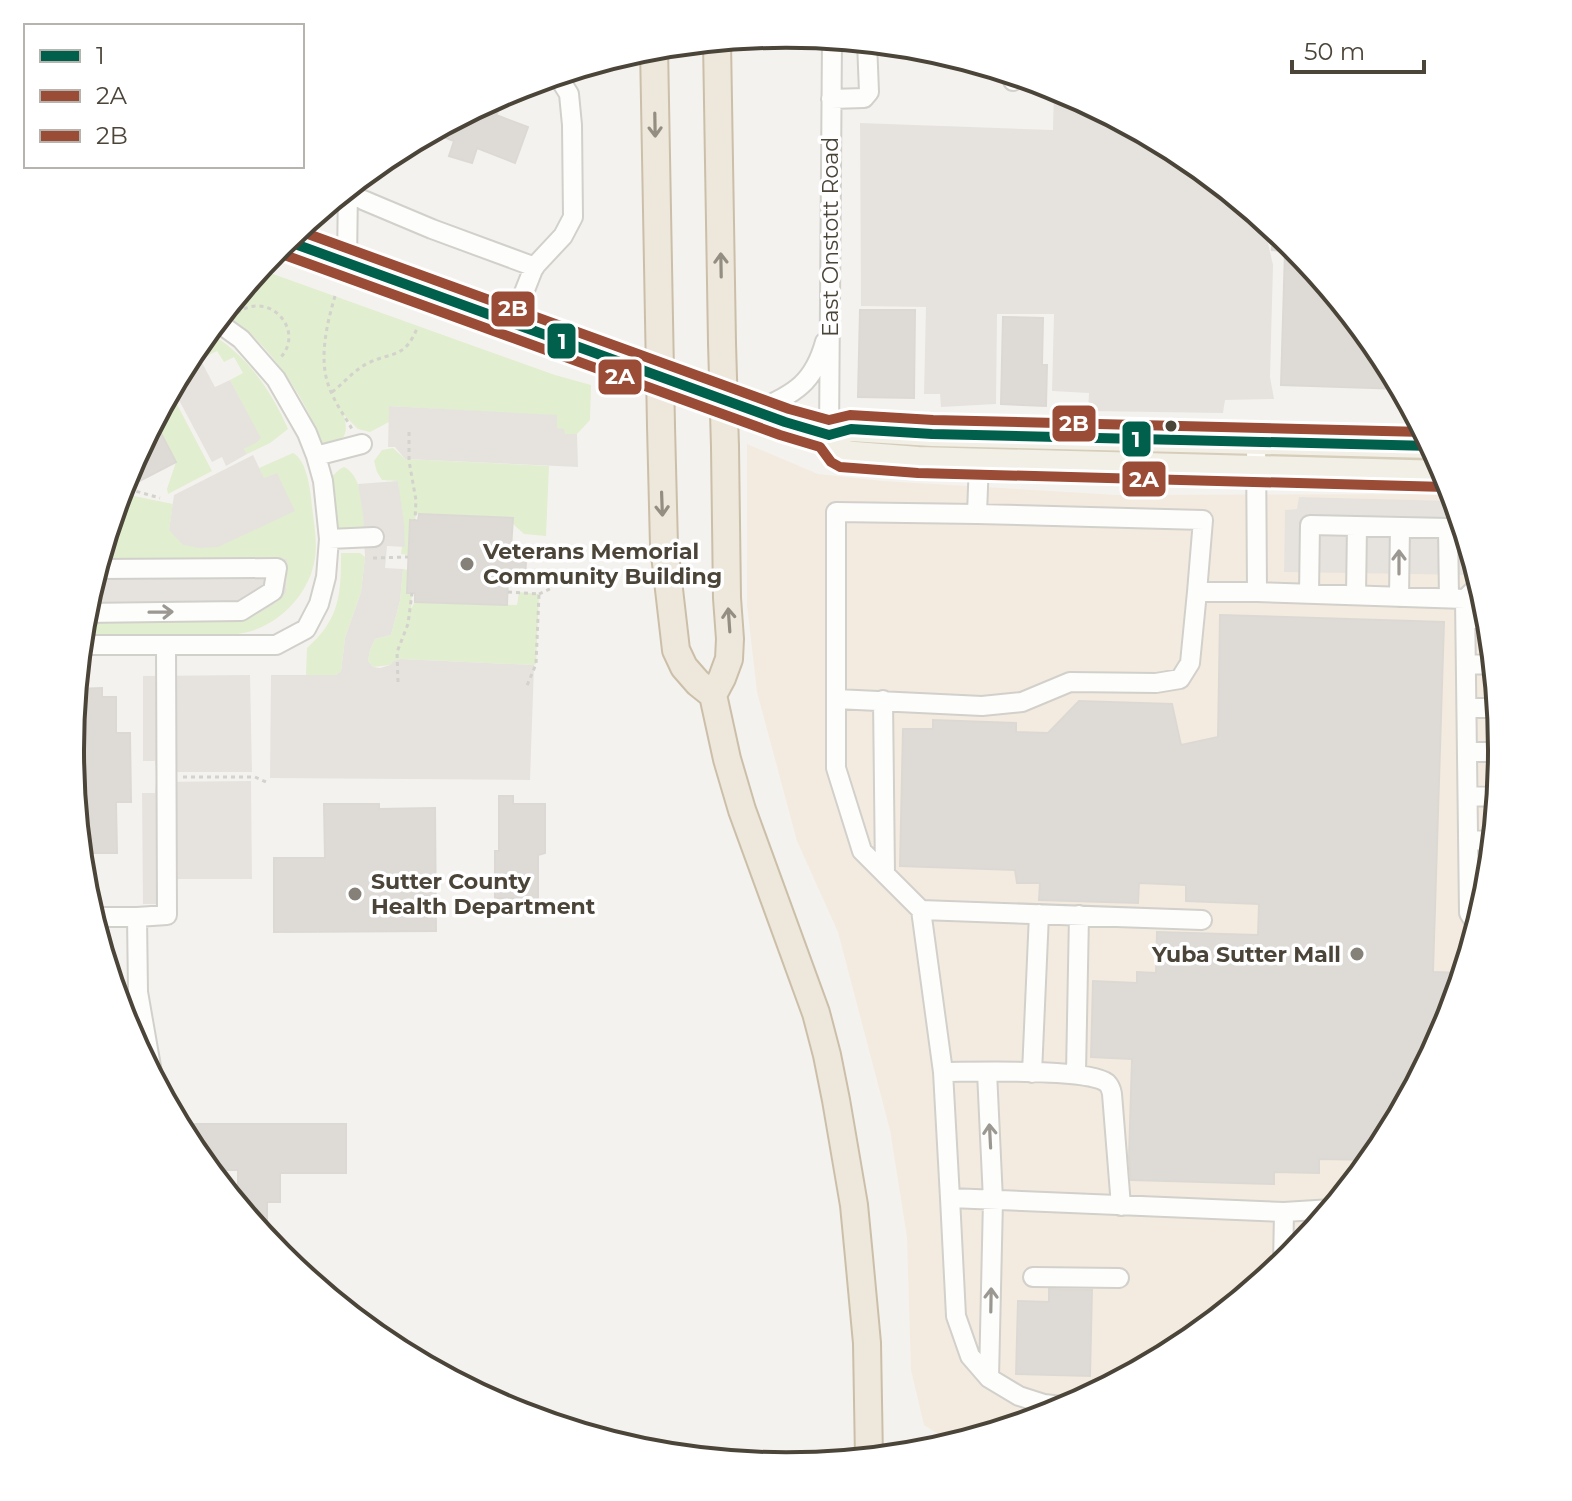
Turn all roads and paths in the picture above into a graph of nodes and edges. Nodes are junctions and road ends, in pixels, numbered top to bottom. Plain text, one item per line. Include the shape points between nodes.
1 (832, 50) edge
2 (717, 52) edge
3 (867, 53) edge
4 (654, 60) edge
5 (563, 84) edge
6 (831, 99) junction
7 (363, 200) dead end
8 (348, 201) edge
9 (298, 245) edge
10 (347, 263) junction
11 (535, 267) junction
12 (335, 296) dead end
13 (240, 310) edge
14 (512, 323) junction
15 (228, 324) edge
16 (830, 324) junction
17 (418, 326) dead end
18 (276, 361) dead end
19 (332, 392) junction
20 (756, 411) junction
21 (409, 432) dead end
22 (829, 435) junction
23 (1256, 441) junction
24 (362, 444) joint
25 (1419, 446) edge
26 (316, 456) junction
27 (979, 461) junction
28 (1257, 469) junction
29 (1431, 473) edge
30 (134, 491) edge
31 (160, 498) dead end
32 (977, 514) junction
33 (415, 520) dead end
34 (1357, 526) junction
35 (1400, 527) junction
36 (374, 537) dead end
37 (329, 539) junction
38 (408, 557) dead end
39 (373, 558) dead end
40 (107, 569) edge
41 (552, 588) dead end
42 (1470, 590) edge
43 (508, 592) dead end
44 (1197, 592) junction
45 (1257, 592) junction
46 (412, 593) dead end
47 (1309, 593) junction
48 (539, 594) junction
49 (1356, 595) junction
50 (1399, 597) junction
51 (1457, 598) junction
52 (97, 613) edge
53 (1466, 619) junction
54 (1476, 619) edge
55 (92, 645) edge
56 (166, 645) junction
57 (1466, 664) junction
58 (1483, 665) edge
59 (398, 682) dead end
60 (526, 688) dead end
61 (713, 695) junction
62 (836, 699) junction
63 (883, 700) junction
64 (1467, 708) junction
65 (1487, 708) edge
66 (1468, 752) junction
67 (1488, 752) edge
68 (166, 777) junction
69 (266, 782) dead end
70 (1468, 796) junction
71 (1487, 797) edge
72 (1468, 840) junction
73 (1482, 841) edge
74 (885, 874) junction
75 (1469, 884) junction
76 (1476, 884) edge
77 (921, 910) junction
78 (1469, 913) edge
79 (1039, 914) junction
80 (1079, 915) junction
81 (104, 917) edge
82 (137, 917) junction
83 (1202, 920) dead end
84 (146, 1040) edge
85 (943, 1072) junction
86 (987, 1072) junction
87 (1032, 1073) junction
88 (1076, 1073) junction
89 (950, 1198) junction
90 (993, 1200) junction
91 (1121, 1206) junction
92 (1317, 1210) edge
93 (1284, 1212) junction
94 (1283, 1247) edge
95 (1033, 1277) dead end
96 (1119, 1278) dead end
97 (989, 1378) junction
98 (1044, 1404) edge
99 (869, 1448) edge

1 - 6 street, East Onstott Road
61 -> 2 highway, bridge via 729,659 730,639
3 - 6 street via 869,92 864,98
4 -> 61 highway, bridge via 664,546 676,650 684,667
5 - 11 street via 569,94 573,217
6 - 16 street, East Onstott Road
7 - 11 street
8 - 10 street
9 - 10 main road
10 - 14 main road
11 - 14 street
12 - 19 path via 324,362
13 - 18 path via 260,305 286,325 287,349
14 - 20 main road
15 - 26 street via 276,379
16 - 20 street via 810,376 791,395
16 - 22 street, East Onstott Road
17 - 19 path via 403,349 368,363
19 - 24 path
20 - 22 main road
21 - 33 path
22 - 23 main road via 851,429
22 - 27 main road via 842,453
23 - 25 main road
23 - 28 street
24 - 26 street
26 - 37 street
27 - 28 main road
27 - 32 street
28 - 29 main road
28 - 45 street
30 - 31 path
32 - 44 street via 1203,520
32 - 62 street via 836,512
34 - 35 street
34 - 47 street via 1310,525
34 - 49 street
50 -> 35 street
35 - 51 street via 1448,528
36 - 37 street
37 - 56 street via 326,577 306,629 276,645
38 - 39 path
52 -> 40 street via 241,611 273,591 277,568
41 - 48 path
42 - 51 street
43 - 48 path
44 - 45 street
44 - 63 street via 1190,663 1180,679 1070,682 1022,702 982,706
45 - 47 street
46 - 59 path via 397,652
47 - 49 street
48 - 60 path via 536,664
49 - 50 street
50 - 51 street
51 - 53 street
53 - 54 street
53 - 57 street
55 - 56 street
56 - 68 street
57 - 58 street
57 - 64 street
61 - 99 highway via 742,810 816,1013 830,1070 859,1257
62 - 63 street
62 - 74 street via 836,768 862,851
63 - 74 street
64 - 65 street
64 - 66 street
66 - 67 street
66 - 70 street
68 - 69 path via 255,777
68 - 82 street via 167,915
70 - 71 street
70 - 72 street
72 - 73 street
72 - 75 street
74 - 77 street
75 - 76 street
75 - 78 street
77 - 79 street
77 - 85 street
79 - 80 street
79 - 87 street
80 - 83 street
80 - 88 street
81 - 82 street
82 - 84 street via 138,992
85 - 86 street
85 - 89 street
86 - 87 street
90 -> 86 street
87 - 88 street
88 - 91 street via 1111,1088
89 - 90 street
89 - 97 street via 956,1316 970,1356
90 - 91 street
97 -> 90 street
91 - 93 street
92 - 93 street
93 - 94 street
95 - 96 street
97 - 98 street

